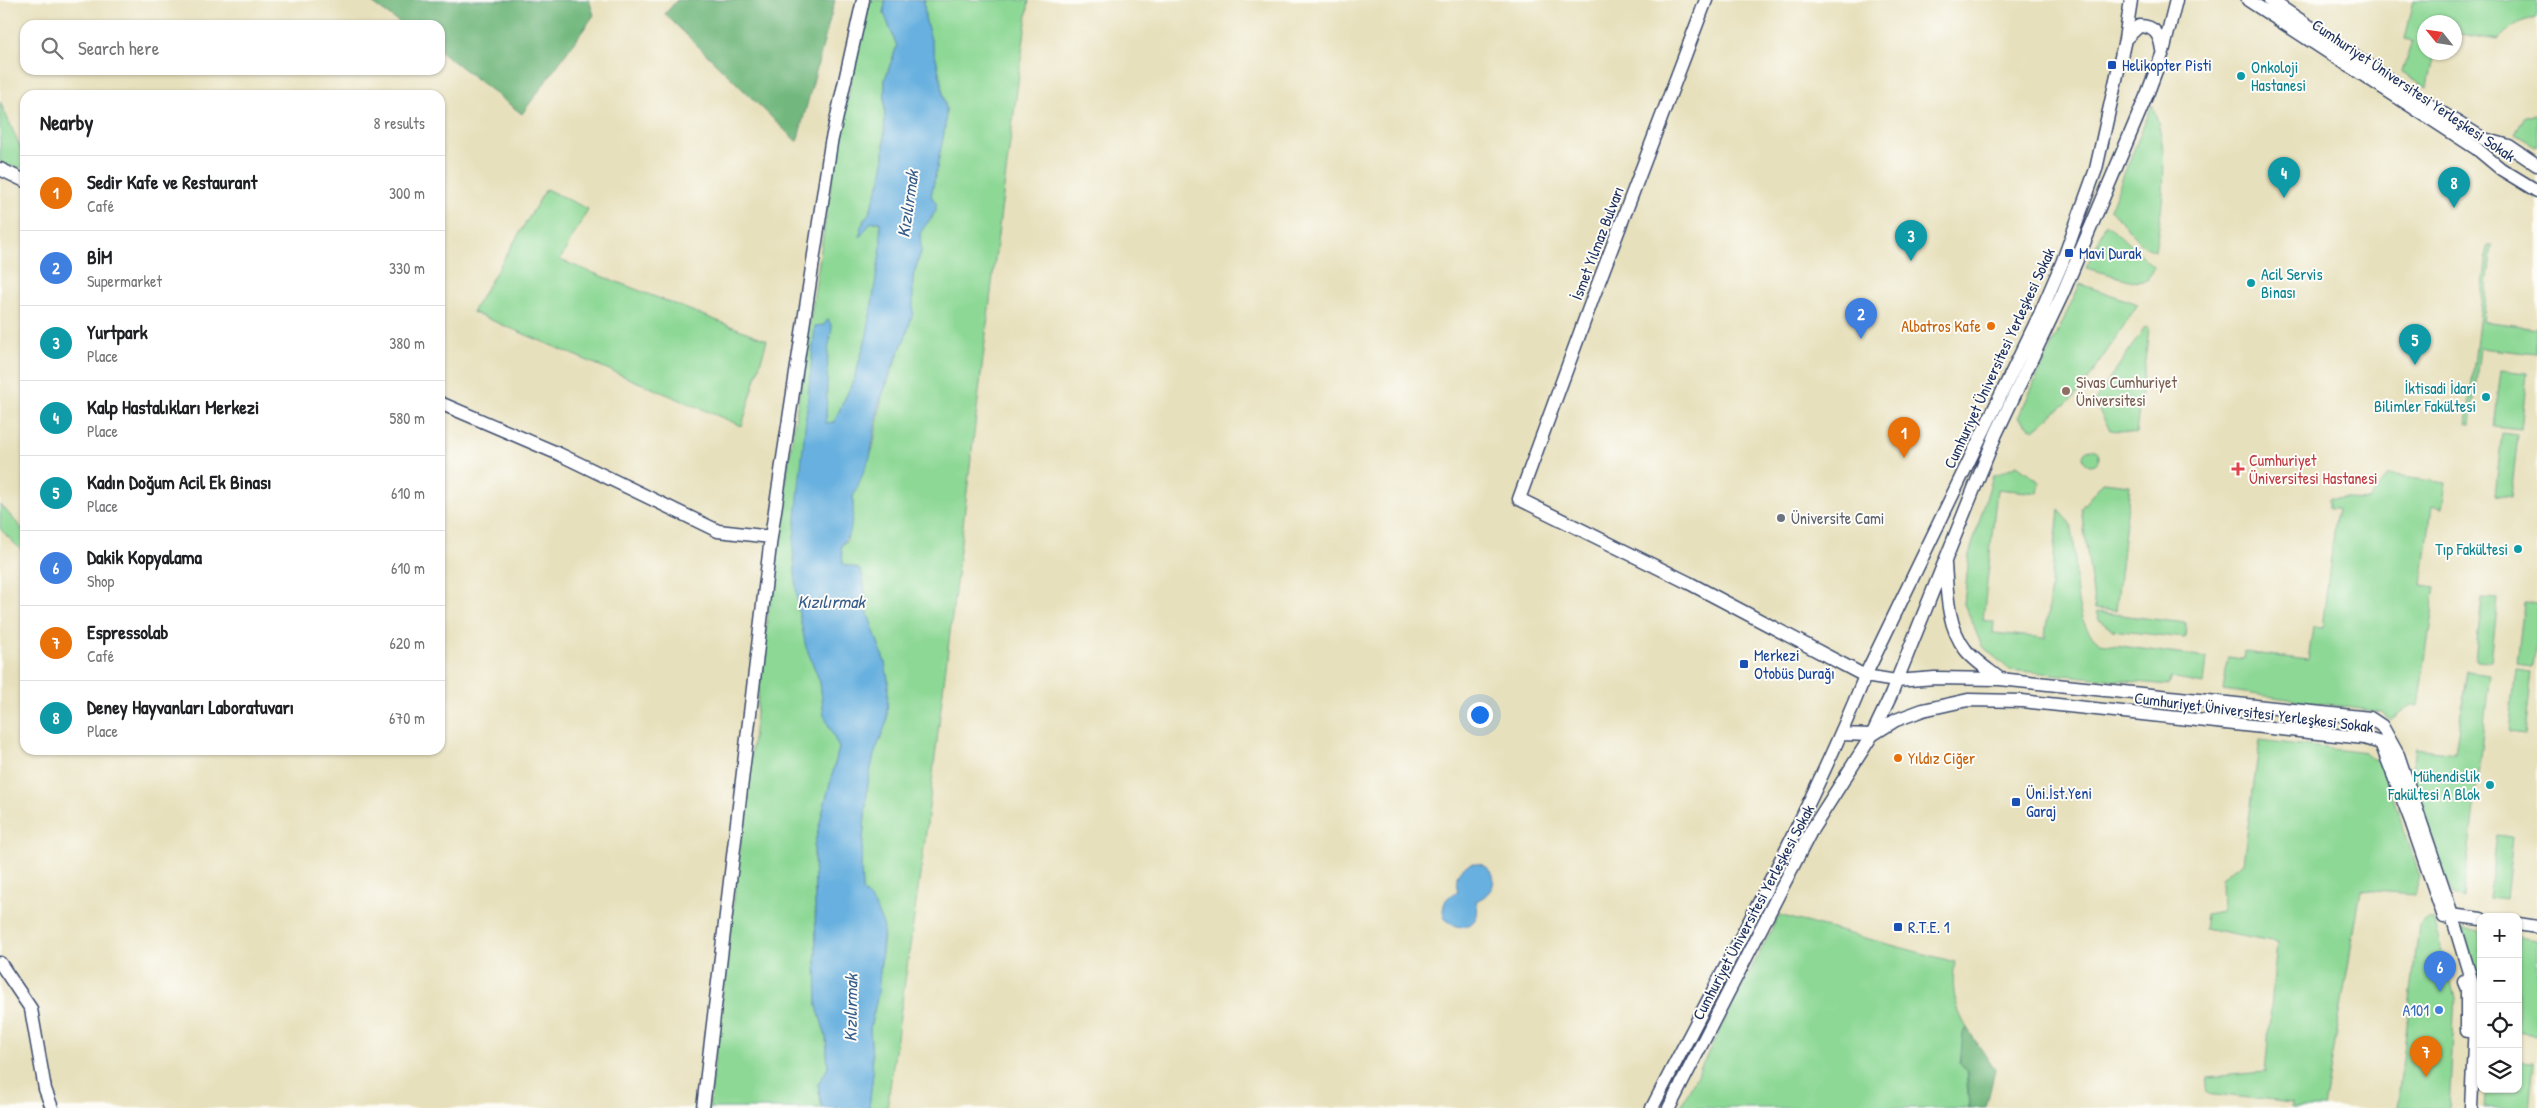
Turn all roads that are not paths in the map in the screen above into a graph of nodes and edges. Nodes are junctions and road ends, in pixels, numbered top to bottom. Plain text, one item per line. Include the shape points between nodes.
1 (863, 0) edge
2 (1706, 0) edge
3 (2131, 0) edge
4 (2176, 0) edge
5 (2248, 0) edge
6 (2270, 0) edge
7 (2125, 39) junction
8 (2163, 52) junction
9 (2537, 165) edge
10 (0, 169) edge
11 (20, 179) edge
12 (2537, 192) edge
13 (445, 405) edge
14 (1519, 499) joint
15 (771, 537) junction
16 (1945, 560) junction
17 (1865, 676) junction
18 (2000, 679) junction
19 (1896, 681) junction
20 (1841, 734) junction
21 (1872, 736) junction
22 (2451, 915) junction
23 (2477, 918) edge
24 (2522, 925) edge
25 (2537, 927) edge
26 (0, 963) edge
27 (52, 1108) edge
28 (703, 1108) edge
29 (1652, 1108) edge
30 (1669, 1108) edge
31 (2464, 1108) edge
32 (2471, 1108) edge

1 - 15 street via 831,143
2 - 14 street, İsmet Yılmaz Bulvarı
3 - 7 street, Cumhuriyet Üniversitesi Yerleşkesi Sokak
4 - 8 street, Cumhuriyet Üniversitesi Yerleşkesi Sokak
5 - 12 street, Cumhuriyet Üniversitesi Yerleşkesi Sokak via 2478,149
6 - 9 street, Cumhuriyet Üniversitesi Yerleşkesi Sokak via 2484,139 2509,146
7 - 8 street via 2139,26 2147,26 2160,37
7 - 17 street, Cumhuriyet Üniversitesi Yerleşkesi Sokak via 2096,169 2062,263
8 - 16 street, Cumhuriyet Üniversitesi Yerleşkesi Sokak via 2082,250 1996,434
10 - 11 street
13 - 15 street via 559,454 718,531
14 - 17 street, Cumhuriyet Üniversitesi Yerleşkesi Sokak via 1689,583
15 - 28 street
16 - 18 street, Cumhuriyet Üniversitesi Yerleşkesi Sokak via 1954,628 1965,649
16 - 19 street, Cumhuriyet Üniversitesi Yerleşkesi Sokak
17 - 19 street, Cumhuriyet Üniversitesi Yerleşkesi Sokak
17 - 20 street, Cumhuriyet Üniversitesi Yerleşkesi Sokak
18 - 19 street, Cumhuriyet Üniversitesi Yerleşkesi Sokak
18 - 22 street, Cumhuriyet Üniversitesi Yerleşkesi Sokak via 2370,718 2382,726 2398,755
19 - 21 street, Cumhuriyet Üniversitesi Yerleşkesi Sokak
20 - 21 street
20 - 29 street, Cumhuriyet Üniversitesi Yerleşkesi Sokak via 1766,888
21 - 30 street, Cumhuriyet Üniversitesi Yerleşkesi Sokak via 1811,831
21 - 31 street, Cumhuriyet Üniversitesi Yerleşkesi Sokak via 1896,720 1914,713 1968,700 2022,701 2364,738 2381,744 2411,821 2466,989
22 - 23 street
22 - 32 street, Cumhuriyet Üniversitesi Yerleşkesi Sokak via 2476,1002
24 - 25 street
26 - 27 street via 31,1009 42,1074

